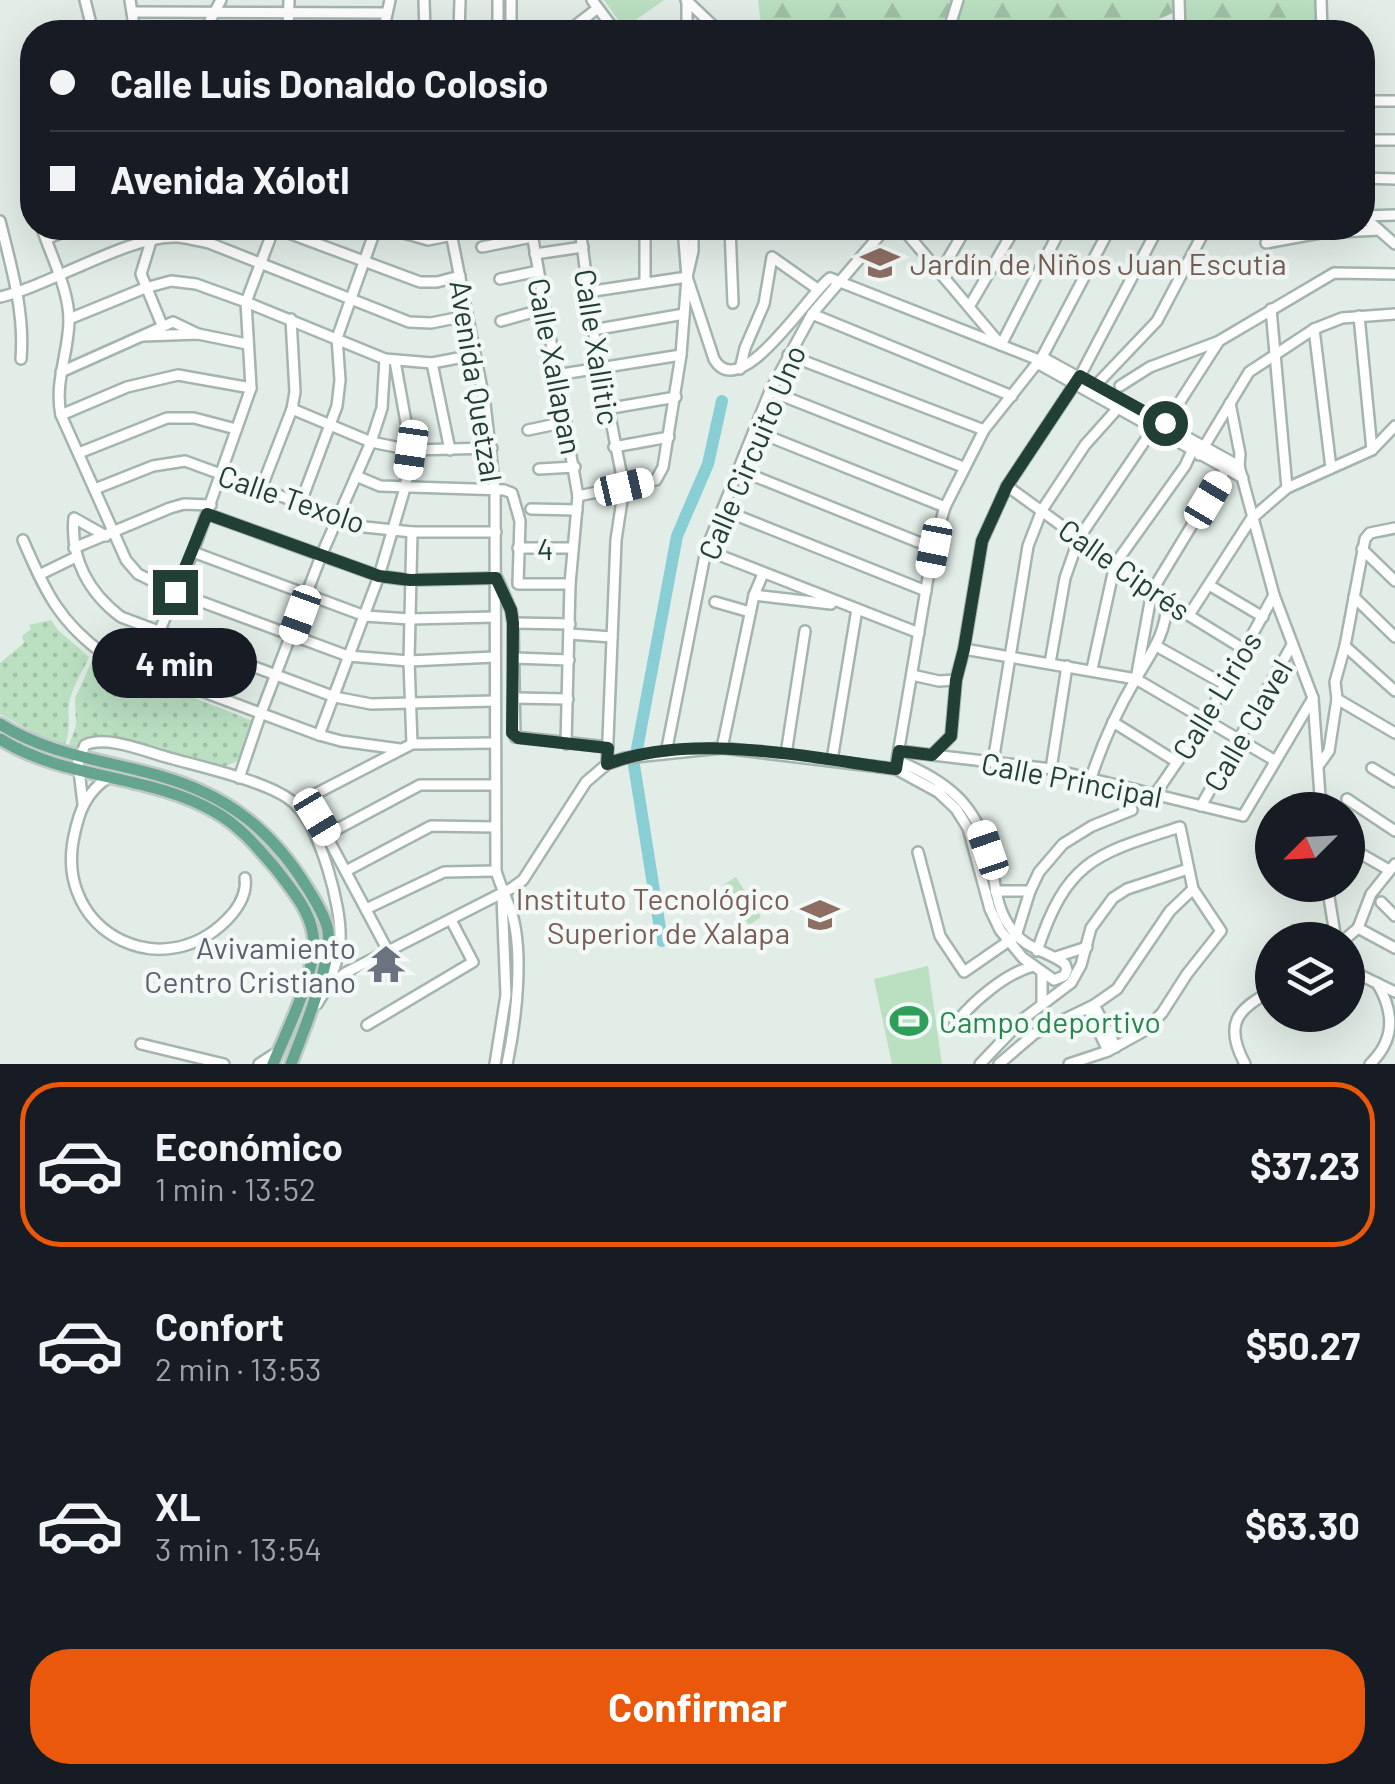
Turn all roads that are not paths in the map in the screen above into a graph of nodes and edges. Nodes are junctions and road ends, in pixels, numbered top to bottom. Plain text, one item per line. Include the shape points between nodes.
1 (130, 0) edge
2 (222, 0) edge
3 (390, 0) edge
4 (686, 1) edge
5 (289, 5) edge
6 (215, 11) junction
7 (134, 12) junction
8 (387, 13) junction
9 (135, 20) edge
10 (210, 20) edge
11 (385, 20) edge
12 (707, 20) edge
13 (0, 220) edge
14 (1375, 226) edge
15 (1375, 230) edge
16 (1379, 230) junction
17 (46, 240) edge
18 (151, 240) joint
19 (193, 240) edge
20 (270, 240) edge
21 (307, 240) edge
22 (371, 240) edge
23 (454, 240) edge
24 (505, 240) edge
25 (532, 240) edge
26 (581, 240) edge
27 (645, 240) edge
28 (685, 240) edge
29 (693, 240) edge
30 (730, 240) edge
31 (875, 240) edge
32 (913, 240) edge
33 (959, 240) edge
34 (1009, 240) edge
35 (1055, 240) edge
36 (1104, 240) edge
37 (1152, 240) edge
38 (1200, 240) edge
39 (1282, 240) edge
40 (1266, 243) dead end
41 (1395, 244) edge
42 (482, 247) dead end
43 (582, 247) junction
44 (535, 254) junction
45 (363, 261) junction
46 (259, 264) junction
47 (538, 271) junction
48 (940, 273) junction
49 (1395, 274) edge
50 (460, 276) junction
51 (687, 277) junction
52 (58, 278) junction
53 (500, 278) dead end
54 (644, 282) junction
55 (836, 283) junction
56 (144, 288) junction
57 (816, 288) junction
58 (587, 292) junction
59 (17, 293) junction
60 (0, 297) edge
61 (349, 300) junction
62 (246, 302) junction
63 (733, 303) dead end
64 (970, 307) junction
65 (544, 309) junction
66 (1272, 309) junction
67 (684, 314) junction
68 (812, 314) junction
69 (1395, 314) edge
70 (466, 316) junction
71 (1359, 316) junction
72 (69, 319) junction
73 (291, 319) junction
74 (501, 321) dead end
75 (162, 325) junction
76 (1314, 329) junction
77 (593, 330) junction
78 (198, 334) junction
79 (136, 337) junction
80 (337, 338) junction
81 (1220, 341) junction
82 (248, 344) junction
83 (1001, 346) junction
84 (474, 355) junction
85 (788, 355) junction
86 (681, 356) junction
87 (1273, 356) junction
88 (21, 360) dead end
89 (390, 360) junction
90 (1040, 360) junction
91 (432, 363) junction
92 (599, 368) junction
93 (740, 368) junction
94 (60, 372) junction
95 (556, 375) junction
96 (1078, 380) junction
97 (1096, 385) junction
98 (1120, 386) dead end
99 (250, 388) junction
100 (770, 391) junction
101 (1012, 396) junction
102 (676, 398) junction
103 (1230, 403) junction
104 (1119, 407) junction
105 (606, 408) junction
106 (292, 409) junction
107 (62, 415) junction
108 (566, 422) junction
109 (332, 425) junction
110 (1395, 426) edge
111 (1161, 427) junction
112 (236, 429) junction
113 (528, 430) dead end
114 (984, 430) junction
115 (755, 431) junction
116 (668, 438) junction
117 (372, 442) junction
118 (614, 446) junction
119 (492, 448) junction
120 (411, 450) junction
121 (450, 450) junction
122 (1372, 450) junction
123 (1198, 451) junction
124 (78, 454) junction
125 (575, 467) junction
126 (963, 467) junction
127 (1331, 468) junction
128 (540, 469) dead end
129 (1226, 469) junction
130 (739, 470) junction
131 (220, 473) junction
132 (1240, 473) junction
133 (356, 476) junction
134 (1007, 486) junction
135 (624, 487) junction
136 (406, 488) junction
137 (1287, 488) junction
138 (95, 489) junction
139 (261, 489) junction
140 (495, 490) junction
141 (578, 496) junction
142 (301, 502) junction
143 (944, 507) junction
144 (209, 509) junction
145 (532, 509) dead end
146 (577, 510) junction
147 (724, 510) junction
148 (1042, 510) junction
149 (339, 516) junction
150 (1251, 519) junction
151 (1394, 529) edge
152 (393, 530) junction
153 (412, 532) junction
154 (496, 532) junction
155 (111, 535) junction
156 (1079, 538) junction
157 (23, 540) dead end
158 (518, 548) junction
159 (573, 548) junction
160 (934, 548) junction
161 (1362, 549) junction
162 (706, 550) junction
163 (193, 552) junction
164 (75, 553) junction
165 (321, 556) junction
166 (1115, 564) junction
167 (763, 574) junction
168 (38, 575) junction
169 (379, 576) junction
170 (496, 578) junction
171 (410, 580) junction
172 (1395, 581) edge
173 (570, 584) junction
174 (1209, 585) junction
175 (926, 591) junction
176 (1152, 591) junction
177 (175, 592) junction
178 (307, 595) junction
179 (754, 595) junction
180 (1274, 595) junction
181 (1354, 597) junction
182 (715, 602) dead end
183 (1167, 602) junction
184 (844, 605) junction
185 (857, 609) junction
186 (750, 612) junction
187 (1189, 615) junction
188 (365, 616) junction
189 (495, 617) junction
190 (1262, 617) junction
191 (410, 619) junction
192 (513, 623) junction
193 (570, 629) junction
194 (805, 630) dead end
195 (159, 631) junction
196 (293, 634) junction
197 (919, 634) junction
198 (612, 637) junction
199 (1395, 637) edge
200 (1292, 645) junction
201 (1345, 646) junction
202 (1158, 647) junction
203 (964, 649) junction
204 (1245, 650) junction
205 (348, 656) junction
206 (1008, 656) junction
207 (494, 658) junction
208 (514, 658) junction
209 (569, 660) junction
210 (409, 661) junction
211 (1050, 663) junction
212 (1067, 666) junction
213 (1092, 669) junction
214 (144, 670) junction
215 (276, 675) junction
216 (916, 676) junction
217 (1136, 678) junction
218 (956, 680) junction
219 (1224, 684) junction
220 (1395, 691) edge
221 (335, 698) junction
222 (514, 698) junction
223 (1313, 698) junction
224 (568, 699) junction
225 (1337, 699) junction
226 (494, 701) junction
227 (411, 702) junction
228 (260, 714) junction
229 (1204, 721) junction
230 (1113, 722) junction
231 (0, 724) edge
232 (1395, 733) edge
233 (319, 735) junction
234 (0, 739) edge
235 (1236, 741) junction
236 (494, 743) junction
237 (412, 744) junction
238 (566, 744) junction
239 (608, 748) junction
240 (722, 748) junction
241 (400, 749) junction
242 (666, 753) junction
243 (786, 754) junction
244 (932, 755) junction
245 (832, 760) junction
246 (897, 760) junction
247 (1274, 760) junction
248 (75, 762) junction
249 (992, 762) junction
250 (1177, 762) junction
251 (607, 764) junction
252 (1319, 764) junction
253 (1372, 768) dead end
254 (1052, 769) junction
255 (108, 778) junction
256 (240, 778) junction
257 (1091, 778) junction
258 (1395, 782) edge
259 (494, 786) junction
260 (1320, 792) edge
261 (1156, 794) junction
262 (307, 799) junction
263 (83, 804) junction
264 (296, 804) junction
265 (1201, 806) junction
266 (1132, 810) dead end
267 (1365, 810) edge
268 (494, 827) junction
269 (1395, 831) edge
270 (328, 834) junction
271 (918, 852) dead end
272 (1365, 854) edge
273 (1392, 867) edge
274 (1188, 869) junction
275 (346, 871) junction
276 (496, 871) junction
277 (246, 878) dead end
278 (1193, 888) junction
279 (1030, 890) junction
280 (996, 891) junction
281 (502, 894) junction
282 (1380, 902) dead end
283 (366, 909) junction
284 (1395, 916) edge
285 (451, 920) junction
286 (1360, 922) edge
287 (1365, 932) edge
288 (1012, 939) junction
289 (1088, 948) junction
290 (1395, 948) edge
291 (388, 951) junction
292 (1037, 951) junction
293 (1056, 957) junction
294 (1022, 964) junction
295 (323, 970) junction
296 (1042, 974) junction
297 (1365, 977) edge
298 (1377, 983) junction
299 (328, 988) junction
300 (1395, 992) edge
301 (1255, 1002) edge
302 (1042, 1005) junction
303 (1091, 1006) junction
304 (308, 1019) junction
305 (955, 1024) dead end
306 (366, 1025) dead end
307 (141, 1044) dead end
308 (1112, 1049) junction
309 (278, 1051) junction
310 (224, 1064) edge
311 (259, 1064) edge
312 (273, 1064) edge
313 (291, 1064) edge
314 (495, 1064) edge
315 (508, 1064) edge
316 (980, 1064) edge
317 (999, 1064) edge
318 (1069, 1064) edge
319 (1244, 1064) edge
320 (1370, 1064) edge

1 - 7 street
2 - 6 street
3 - 8 street
4 - 12 street
5 - 6 street
5 - 8 street
6 - 7 street
6 - 10 street
7 - 9 street
8 - 11 street
13 - 59 street
14 - 16 street
15 - 16 street
16 - 41 street
17 - 52 street
18 - 52 street
18 - 56 street
19 - 46 street
20 - 46 street
21 - 45 street
22 - 45 street
23 - 50 street, Avenida Quetzal
24 - 42 street
25 - 44 street, Calle Xallapan
26 - 43 street, Calle Xallitic
27 - 54 street
28 - 51 street
29 - 51 street
30 - 63 street
31 - 55 street, Calle Circuito Uno
32 - 48 street, Calle Circuito Uno
33 - 48 street
34 - 64 street
35 - 83 street
36 - 90 street
37 - 96 street
38 - 97 street via 1158,321
39 - 40 street
43 - 44 street
43 - 58 street, Calle Xallitic
44 - 47 street, Calle Xallapan
45 - 50 street via 420,282
45 - 61 street
46 - 61 street
46 - 62 street
47 - 53 street
47 - 65 street, Calle Xallapan
48 - 64 street, Calle Circuito Uno
49 - 66 street via 1334,273
50 - 70 street, Avenida Quetzal
51 - 54 street
51 - 67 street
51 - 93 street via 718,368
52 - 59 street
52 - 72 street
54 - 58 street
55 - 57 street via 830,278
55 - 68 street, Calle Circuito Uno
55 - 83 street
56 - 62 street via 196,284
56 - 72 street
56 - 75 street
57 - 93 street via 778,341
57 - 93 street via 772,257 764,304
58 - 77 street, Calle Xallitic
59 - 60 street
59 - 88 street
61 - 70 street via 409,322
61 - 80 street
62 - 73 street
62 - 82 street
64 - 83 street, Calle Circuito Uno
65 - 74 street
65 - 95 street, Calle Xallapan
66 - 81 street
66 - 87 street
67 - 77 street
67 - 86 street
68 - 85 street, Calle Circuito Uno
68 - 101 street
69 - 71 street
70 - 84 street, Avenida Quetzal
71 - 76 street
71 - 122 street
72 - 94 street
73 - 80 street
73 - 106 street
75 - 78 street via 173,322
75 - 79 street
76 - 87 street
76 - 127 street
77 - 92 street, Calle Xallitic
78 - 79 street
78 - 82 street
79 - 94 street
80 - 89 street
80 - 109 street via 340,380
81 - 98 street via 1150,366
81 - 111 street
82 - 99 street
83 - 90 street
84 - 91 street
84 - 119 street, Avenida Quetzal
85 - 100 street, Calle Circuito Uno
85 - 114 street
86 - 92 street
86 - 102 street
87 - 103 street via 1250,372
87 - 137 street
89 - 91 street
89 - 117 street
89 - 120 street
90 - 96 street
90 - 101 street
91 - 121 street
92 - 95 street
92 - 105 street, Calle Xallitic
94 - 107 street
95 - 108 street, Calle Xallapan
96 - 97 street
96 - 104 street
96 - 134 street
97 - 111 street
99 - 107 street via 178,375 127,387
99 - 112 street
100 - 115 street, Calle Circuito Uno
100 - 126 street
101 - 114 street
102 - 105 street
102 - 116 street
103 - 123 street
103 - 132 street
104 - 111 street
104 - 148 street via 1084,445
105 - 118 street, Calle Xallitic
106 - 109 street
106 - 139 street
107 - 124 street
108 - 113 street
108 - 125 street, Calle Xallapan
109 - 117 street
109 - 142 street
110 - 122 street
111 - 123 street
111 - 156 street
112 - 124 street via 167,418
112 - 131 street
114 - 126 street
115 - 130 street, Calle Circuito Uno
115 - 143 street
116 - 118 street
116 - 135 street via 656,480
117 - 120 street
117 - 133 street
118 - 135 street, Calle Xallitic
119 - 121 street
119 - 140 street, Avenida Quetzal
120 - 121 street
120 - 136 street
122 - 127 street
123 - 129 street
123 - 132 street
123 - 166 street
124 - 138 street
125 - 128 street
125 - 141 street, Calle Xallapan
126 - 143 street
127 - 137 street
129 - 132 street
129 - 176 street
130 - 147 street, Calle Circuito Uno
130 - 160 street
131 - 138 street, Calle Texolo via 185,460 168,462
131 - 139 street, Calle Texolo
131 - 144 street
132 - 150 street
133 - 136 street
133 - 149 street
134 - 148 street, Calle Ciprés
134 - 203 street via 982,541
135 - 141 street
135 - 198 street, Calle Xallitic
136 - 140 street
136 - 152 street
137 - 150 street
138 - 155 street
139 - 142 street, Calle Texolo
140 - 154 street, Avenida Quetzal
140 - 158 street via 512,494 517,504
141 - 146 street, Calle Xallapan
142 - 149 street, Calle Texolo
143 - 160 street
144 - 155 street via 184,504
144 - 163 street
144 - 165 street
145 - 146 street
146 - 159 street, Calle Xallapan
147 - 162 street, Calle Circuito Uno
147 - 175 street
148 - 156 street, Calle Ciprés
148 - 206 street via 1028,546
149 - 152 street, Calle Texolo
149 - 165 street
150 - 174 street
150 - 180 street
151 - 161 street via 1370,533
152 - 153 street, Calle Texolo
152 - 169 street
153 - 154 street, Calle Texolo
153 - 171 street
154 - 170 street, Avenida Quetzal
155 - 164 street
155 - 164 street via 74,518
155 - 177 street via 131,568
156 - 166 street, Calle Ciprés
156 - 211 street
157 - 168 street
158 - 159 street, 4
158 - 173 street via 518,584
159 - 173 street, Calle Xallapan
160 - 175 street
161 - 172 street
161 - 181 street
162 - 167 street
162 - 242 street, Calle Circuito Uno
163 - 177 street
163 - 178 street
164 - 168 street
164 - 195 street via 103,604
165 - 169 street
165 - 178 street
166 - 176 street, Calle Ciprés
166 - 213 street
167 - 179 street
167 - 184 street
168 - 214 street via 52,604 85,641
169 - 171 street
169 - 188 street
170 - 171 street
170 - 189 street, Avenida Quetzal
170 - 192 street
171 - 191 street
173 - 193 street, Calle Xallapan
174 - 187 street
174 - 190 street
175 - 197 street
176 - 183 street, Calle Ciprés
176 - 217 street
177 - 195 street
177 - 196 street
178 - 188 street
178 - 196 street
179 - 184 street
179 - 186 street
180 - 190 street, Calle Lirios
180 - 200 street
181 - 199 street
181 - 201 street
182 - 186 street
183 - 187 street, Calle Ciprés
183 - 202 street
184 - 185 street
185 - 197 street
185 - 245 street
186 - 240 street
187 - 204 street, Calle Ciprés
188 - 191 street
188 - 205 street
189 - 191 street
189 - 207 street, Avenida Quetzal
190 - 204 street, Calle Lirios
191 - 210 street
192 - 193 street
192 - 208 street
193 - 198 street
193 - 209 street, Calle Xallapan
194 - 243 street
195 - 214 street
195 - 215 street
196 - 205 street
196 - 215 street
197 - 216 street
198 - 239 street, Calle Xallitic
200 - 223 street
200 - 235 street, Calle Clavel
201 - 220 street
201 - 225 street
202 - 217 street
202 - 219 street
203 - 206 street
203 - 218 street
204 - 219 street, Calle Lirios
205 - 210 street
205 - 221 street
206 - 211 street
206 - 249 street
207 - 210 street
207 - 226 street, Avenida Quetzal
208 - 209 street
208 - 222 street
209 - 224 street, Calle Xallapan
210 - 227 street
211 - 212 street
212 - 213 street
212 - 254 street
213 - 217 street
214 - 228 street
215 - 221 street
215 - 228 street
216 - 218 street
216 - 246 street
217 - 229 street
217 - 230 street
218 - 244 street via 951,736
219 - 229 street, Calle Lirios
221 - 227 street
221 - 233 street
222 - 224 street
222 - 238 street via 512,733
223 - 247 street
223 - 252 street
224 - 238 street, Calle Xallapan
225 - 232 street
225 - 252 street via 1329,751
226 - 227 street
226 - 236 street, Avenida Quetzal
227 - 237 street
228 - 233 street
228 - 256 street
229 - 235 street
229 - 250 street, Calle Lirios
230 - 250 street
230 - 257 street
231 - 248 main road
233 - 241 street
234 - 248 main road via 32,756
235 - 247 street
235 - 265 street, Calle Clavel
236 - 237 street
236 - 259 street, Avenida Quetzal
237 - 241 street
238 - 239 street
239 - 251 street, Calle Xallitic
240 - 242 street, Calle Principal
240 - 243 street, Calle Principal
241 - 262 street
242 - 251 street, Calle Principal
243 - 245 street, Calle Principal
244 - 246 street, Calle Principal
244 - 249 street, Calle Principal
245 - 246 street, Calle Principal
246 - 280 street via 943,783 972,813
246 - 288 street via 956,808 990,909
247 - 265 street, Calle Principal via 1243,816
248 - 255 main road
248 - 256 street via 84,745 99,742
248 - 263 street
248 - 295 main road via 161,776 249,818 287,854 314,897 328,931
249 - 254 street, Calle Principal
250 - 261 street, Calle Lirios
251 - 281 street via 586,782 523,880
252 - 260 street
253 - 258 street
254 - 257 street, Calle Principal
255 - 263 street
255 - 309 main road via 213,810 243,832 299,899 314,936 313,960
256 - 264 street
257 - 261 street, Calle Principal
259 - 268 street, Avenida Quetzal
259 - 270 street via 420,784
261 - 265 street, Calle Principal
262 - 264 street
262 - 270 street
263 - 277 street via 72,848 74,882 91,917 133,947 176,948 203,940 240,905
264 - 299 street via 320,845 338,921
266 - 279 street via 1063,844
267 - 269 street
268 - 275 street via 431,826
268 - 276 street, Avenida Quetzal
270 - 275 street
271 - 288 street via 940,936 964,972
272 - 273 street
273 - 286 street
274 - 278 street
274 - 289 street via 1112,898 1091,928
274 - 292 street via 1180,827 1117,847 1072,876
275 - 283 street
276 - 281 street, Avenida Quetzal
276 - 283 street via 444,872
278 - 303 street via 1117,989
278 - 308 street via 1221,931 1162,1014
279 - 280 street
279 - 288 street
280 - 288 street
281 - 285 street
281 - 314 street via 506,995
281 - 315 street via 510,908 517,968
282 - 284 street
283 - 291 street
285 - 291 street
285 - 306 street via 473,962
287 - 290 street
288 - 292 street
288 - 294 street
289 - 293 street
289 - 302 street via 1071,982
291 - 299 street
292 - 293 street
293 - 296 street via 1064,976
294 - 296 street
294 - 305 street
295 - 299 main road
295 - 304 main road
296 - 302 street
297 - 298 street
298 - 300 street
298 - 320 street via 1390,1004 1394,1030
299 - 304 street
301 - 319 street via 1235,1024
302 - 316 street
303 - 308 street
303 - 317 street via 1034,1034
304 - 313 main road
307 - 310 street
308 - 318 street
309 - 311 street
309 - 312 main road

